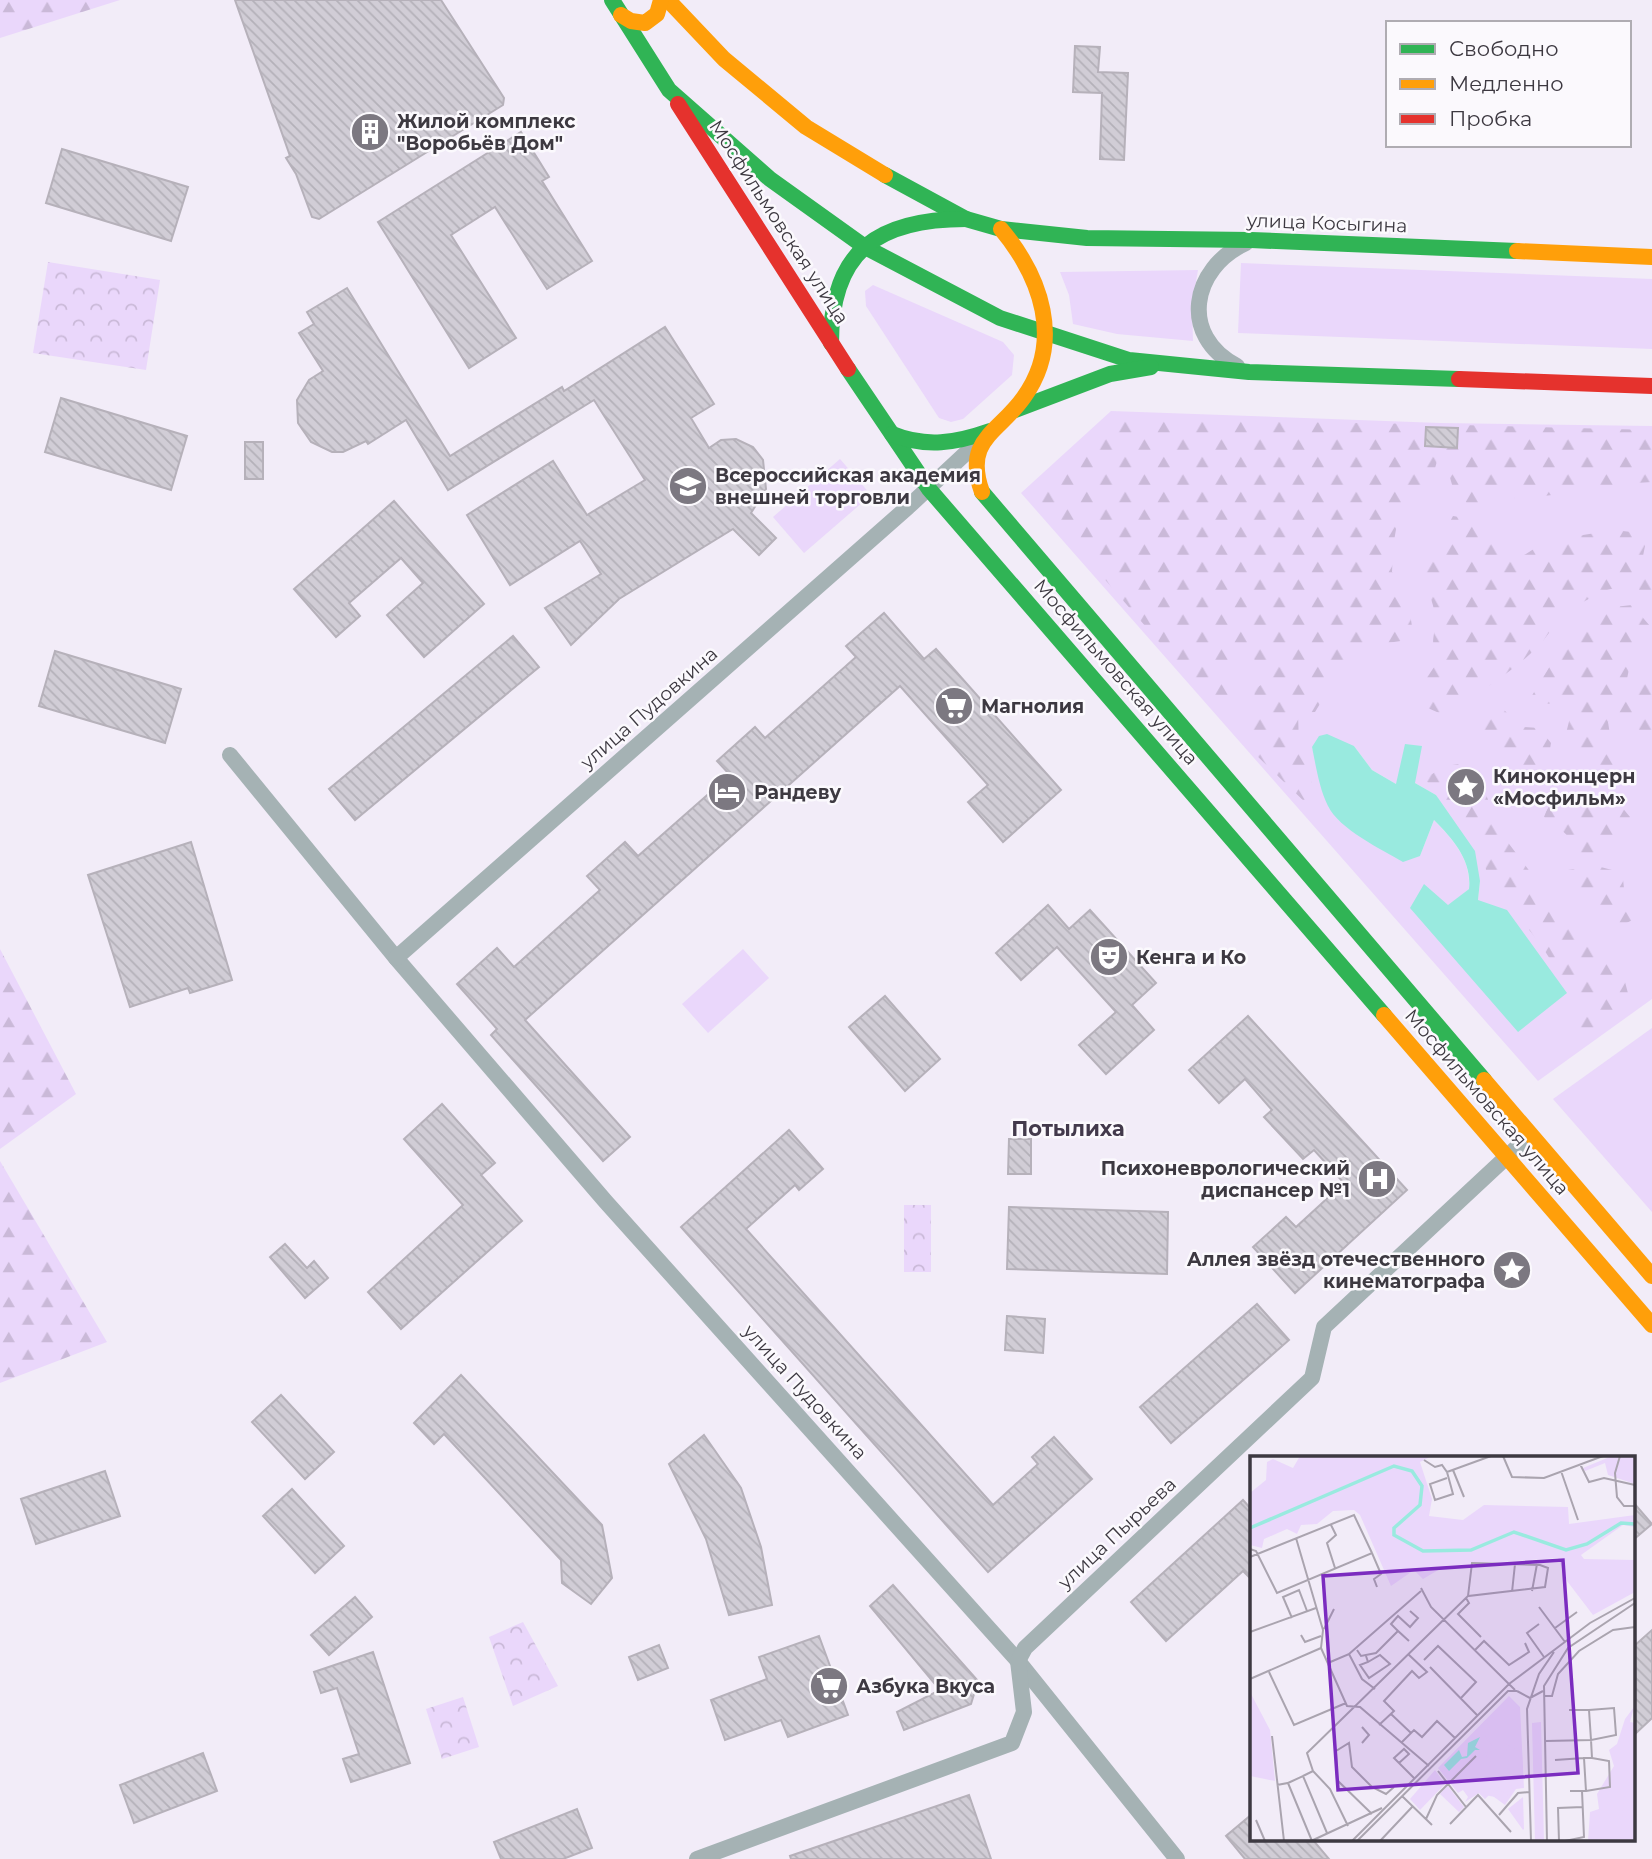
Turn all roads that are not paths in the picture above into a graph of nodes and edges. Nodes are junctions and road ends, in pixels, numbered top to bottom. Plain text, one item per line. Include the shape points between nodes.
1 (612, 0) edge
2 (661, 0) edge
3 (668, 0) edge
4 (621, 15) junction
5 (669, 90) junction
6 (966, 219) junction
7 (1002, 229) junction
8 (1251, 240) junction
9 (865, 247) junction
10 (1652, 257) edge
11 (1046, 335) junction
12 (831, 344) junction
13 (1167, 365) junction
14 (1249, 372) junction
15 (1652, 386) edge
16 (1012, 412) junction
17 (990, 431) junction
18 (892, 435) junction
19 (929, 489) junction
20 (230, 755) dead end
21 (396, 958) junction
22 (1529, 1136) junction
23 (1506, 1156) junction
24 (1652, 1276) edge
25 (1652, 1325) edge
26 (1017, 1661) junction
27 (697, 1859) edge
28 (1177, 1859) edge

1 - 4 main road, Мосфильмовская улица
2 - 4 main road via 657,14 645,23
3 - 6 main road, улица Косыгина via 711,47 806,127
4 - 5 main road, Мосфильмовская улица
5 - 9 main road via 770,179
5 - 12 main road, Мосфильмовская улица
6 - 7 main road, улица Косыгина
6 - 9 main road, улица Косыгина via 910,222
7 - 8 main road, улица Косыгина via 1087,239
7 - 11 main road via 1036,278
8 - 10 main road, улица Косыгина
8 - 14 street via 1215,263 1203,283 1199,305 1202,328 1213,348
9 - 11 main road via 1000,318
9 - 12 main road, улица Косыгина via 835,290 829,319
11 - 13 main road via 1097,352
11 - 16 main road via 1042,366
12 - 18 main road, Мосфильмовская улица
13 - 14 main road
13 - 16 main road via 1110,374
14 - 15 main road
16 - 17 main road
17 - 18 main road via 932,446
17 - 19 street, улица Пудовкина
17 - 22 main road, Мосфильмовская улица via 978,451 976,468 984,498
18 - 19 main road, Мосфильмовская улица
19 - 21 street, улица Пудовкина
19 - 23 main road, Мосфильмовская улица
20 - 21 street, улица Пудовкина
21 - 26 street, улица Пудовкина via 606,1202
22 - 23 street, улица Пырьева
22 - 24 main road, Мосфильмовская улица
23 - 25 main road, Мосфильмовская улица
23 - 26 street, улица Пырьева via 1324,1327 1312,1378 1025,1648
26 - 27 street via 1024,1712 1012,1743
26 - 28 street, улица Пудовкина

